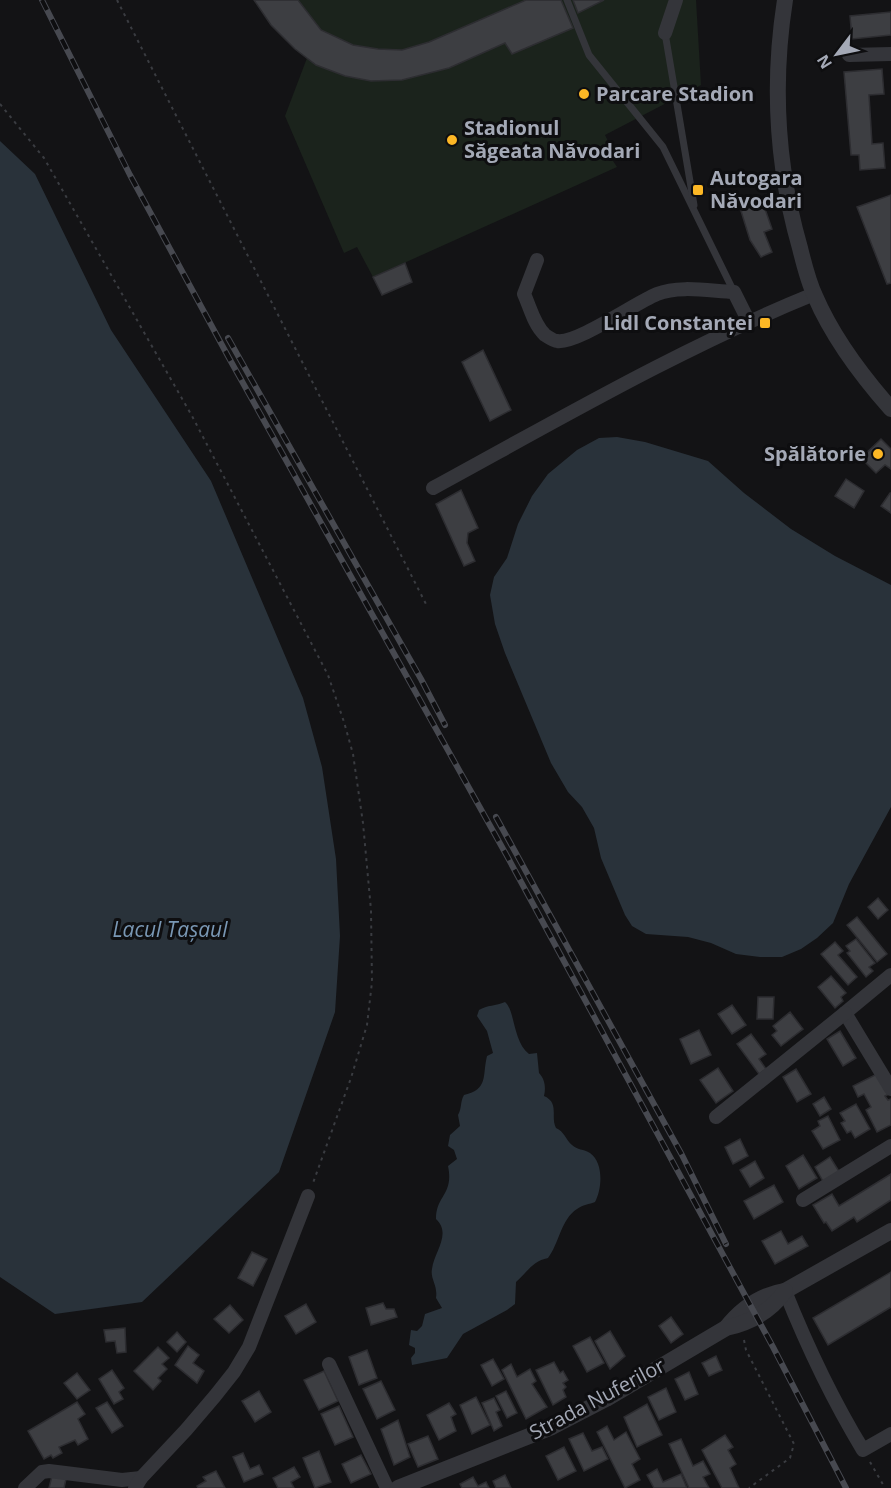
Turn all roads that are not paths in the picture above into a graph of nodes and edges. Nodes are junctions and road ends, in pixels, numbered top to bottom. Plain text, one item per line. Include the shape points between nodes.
1 (567, 0) edge
2 (676, 0) edge
3 (785, 0) edge
4 (665, 33) joint
5 (891, 54) edge
6 (849, 55) dead end
7 (696, 213) junction
8 (537, 260) dead end
9 (734, 292) junction
10 (814, 294) junction
11 (748, 320) junction
12 (891, 409) edge
13 (433, 488) dead end
14 (891, 975) edge
15 (845, 1013) junction
16 (891, 1089) edge
17 (716, 1117) dead end
18 (891, 1146) edge
19 (308, 1196) road end
20 (803, 1200) dead end
21 (891, 1231) edge
22 (785, 1291) junction
23 (329, 1364) dead end
24 (891, 1434) edge
25 (138, 1483) edge
26 (25, 1488) edge
27 (387, 1488) edge
28 (398, 1488) edge

1 - 7 lane via 589,56 663,147
2 - 4 street
3 - 10 street via 777,103 780,143 794,228
4 - 7 lane
5 - 6 street
7 - 9 lane
8 - 9 street via 524,294 537,324 556,341 586,332 658,294 676,290
9 - 11 street
10 - 11 street
10 - 12 street via 848,354
11 - 13 street
14 - 15 street
15 - 16 street
15 - 17 street
18 - 20 street
19 - 25 street via 249,1347 215,1396
21 - 22 street, Strada Nuferilor
22 - 24 street via 828,1390 863,1450
22 - 28 street, Strada Nuferilor via 769,1293 738,1313 734,1327 552,1427
23 - 27 street
25 - 26 street via 49,1471 42,1472

